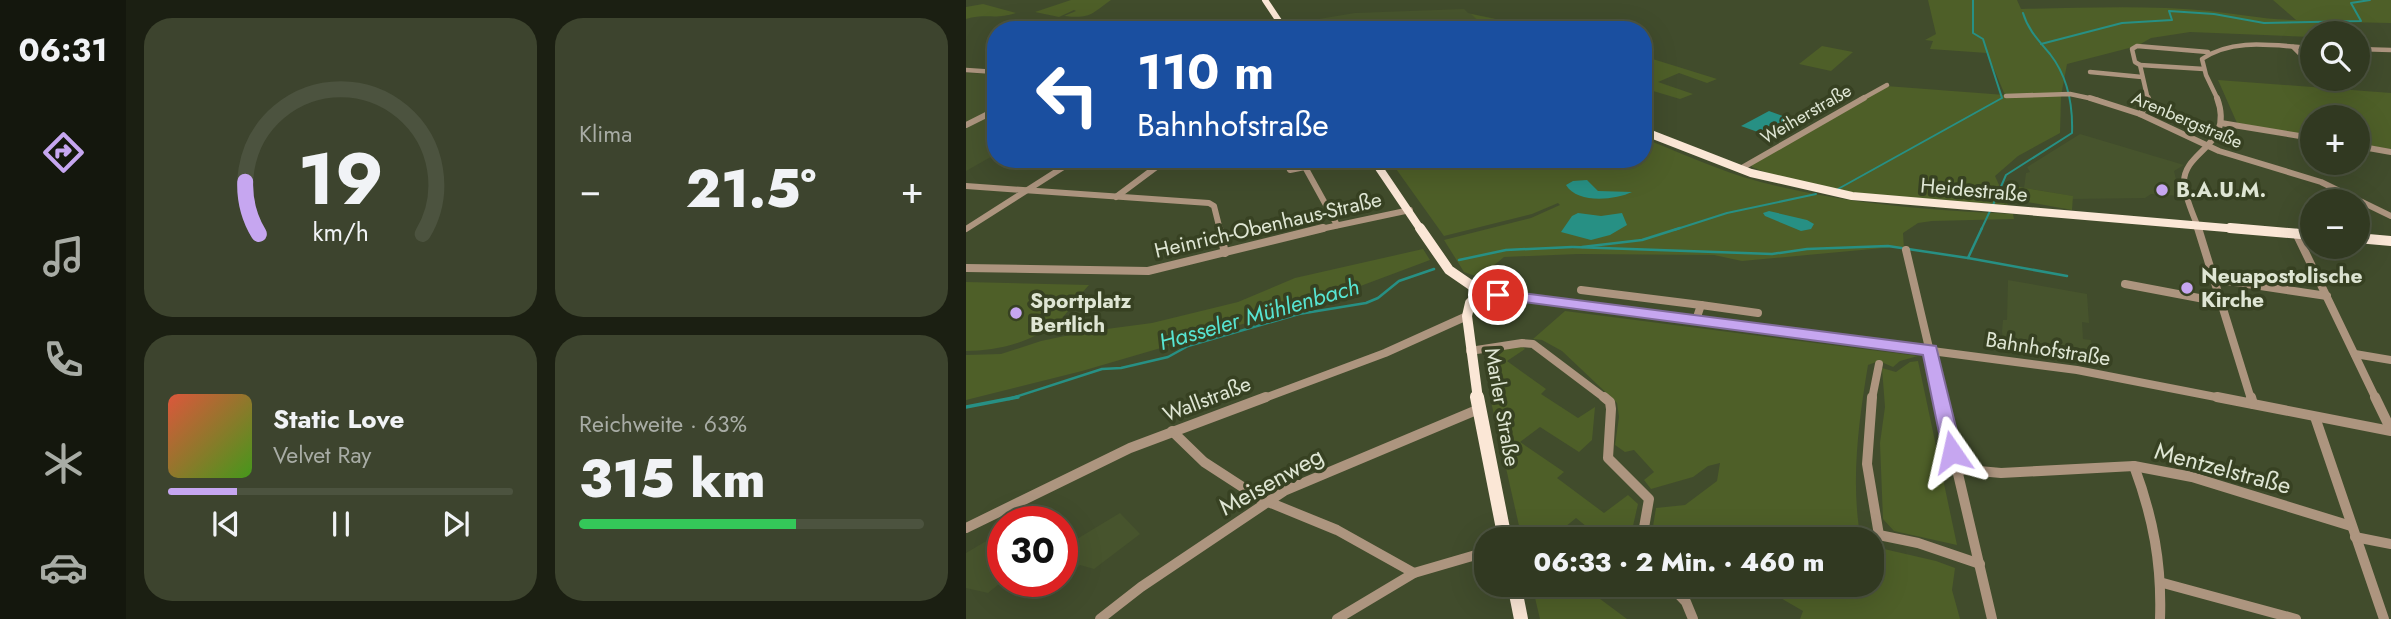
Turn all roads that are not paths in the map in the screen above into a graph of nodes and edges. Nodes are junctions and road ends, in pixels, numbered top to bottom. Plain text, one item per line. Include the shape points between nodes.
1 (1265, 0) edge
2 (1279, 21) edge
3 (2293, 47) junction
4 (2300, 47) edge
5 (2370, 50) edge
6 (2391, 51) edge
7 (2208, 52) junction
8 (2300, 54) edge
9 (2140, 65) junction
10 (2204, 69) junction
11 (966, 70) edge
12 (987, 71) edge
13 (2090, 72) dead end
14 (2142, 77) junction
15 (1887, 85) dead end
16 (2006, 96) dead end
17 (987, 114) edge
18 (2140, 114) junction
19 (2221, 123) junction
20 (966, 125) edge
21 (1652, 135) edge
22 (2300, 136) edge
23 (2209, 146) junction
24 (2370, 148) edge
25 (2391, 152) edge
26 (1062, 168) edge
27 (1155, 168) edge
28 (1306, 168) edge
29 (1380, 168) edge
30 (1740, 169) junction
31 (966, 186) edge
32 (1026, 191) junction
33 (1116, 197) junction
34 (1410, 210) junction
35 (2391, 216) edge
36 (1337, 225) junction
37 (2196, 225) junction
38 (966, 229) edge
39 (2296, 233) junction
40 (2300, 233) edge
41 (2370, 239) edge
42 (2391, 241) edge
43 (1906, 250) dead end
44 (1225, 253) junction
45 (966, 268) edge
46 (2214, 279) junction
47 (2125, 284) dead end
48 (1581, 290) dead end
49 (1481, 292) junction
50 (2327, 296) junction
51 (2220, 302) junction
52 (1701, 306) junction
53 (1758, 313) dead end
54 (1467, 316) junction
55 (1696, 320) junction
56 (1930, 350) junction
57 (1470, 351) junction
58 (2356, 354) junction
59 (2391, 360) edge
60 (1879, 364) dead end
61 (2253, 404) junction
62 (1479, 409) junction
63 (2315, 416) junction
64 (2391, 430) edge
65 (1171, 431) junction
66 (2134, 466) junction
67 (1957, 469) junction
68 (1269, 501) junction
69 (1503, 527) edge
70 (1645, 527) edge
71 (966, 528) edge
72 (2353, 531) junction
73 (2391, 544) edge
74 (1474, 556) edge
75 (1980, 564) junction
76 (1414, 573) junction
77 (2162, 583) junction
78 (1517, 597) edge
79 (1681, 597) edge
80 (1100, 619) edge
81 (1337, 619) edge
82 (1521, 619) edge
83 (1693, 619) edge
84 (1992, 619) edge
85 (2160, 619) edge
86 (2296, 619) edge
87 (2384, 619) edge

1 - 2 main road
3 - 4 street
3 - 7 street via 2234,46
3 - 8 street
5 - 6 street
7 - 9 street via 2137,46 2132,49
7 - 10 street via 2202,59
9 - 10 street
9 - 14 street
10 - 19 street via 2218,97
11 - 12 street
13 - 14 street
14 - 18 street via 2149,103
15 - 30 street, Weiherstraße
16 - 18 street, Arenbergstraße via 2070,94
17 - 20 street
18 - 23 street, Arenbergstraße
19 - 22 street
19 - 23 street
21 - 30 main road, Heidestraße
23 - 35 street, Arenbergstraße via 2321,182
23 - 37 street via 2184,174
24 - 25 street
26 - 32 street
27 - 33 street
28 - 36 street
29 - 34 main road
30 - 37 main road, Heidestraße via 1852,196
31 - 32 street
32 - 33 street
32 - 38 street
33 - 44 street via 1209,203 1214,206
34 - 36 street, Heinrich-Obenhaus-Straße
34 - 49 main road via 1449,271
36 - 44 street, Heinrich-Obenhaus-Straße
37 - 39 main road, Heidestraße
37 - 46 street
39 - 40 main road, Heidestraße
39 - 50 street
41 - 42 main road
43 - 56 street
44 - 45 street, Heinrich-Obenhaus-Straße via 1148,271
46 - 50 street
46 - 51 street
47 - 51 street
48 - 52 street
49 - 54 main road via 1470,303
49 - 55 street, Bahnhofstraße
50 - 58 street
51 - 61 street
52 - 53 street
52 - 55 street
54 - 57 main road, Marler Straße
54 - 65 street, Wallstraße via 1385,353
55 - 56 street, Bahnhofstraße
56 - 61 street, Bahnhofstraße via 2077,370
56 - 67 street
57 - 62 main road, Marler Straße
57 - 70 street via 1533,344 1610,402 1606,451 1649,499
58 - 59 street
58 - 64 street
60 - 75 street via 1867,464 1878,535
61 - 63 street, Bahnhofstraße
62 - 68 street, Meisenweg via 1322,473
62 - 69 main road, Marler Straße
63 - 64 street, Bahnhofstraße
63 - 72 street
65 - 68 street via 1204,462
65 - 71 street, Wallstraße
66 - 67 street, Mentzelstraße via 2001,473
66 - 72 street, Mentzelstraße via 2192,477
66 - 77 street via 2155,520
67 - 75 street
68 - 76 street via 1338,530
68 - 80 street, Meisenweg
72 - 73 street, Mentzelstraße
72 - 87 street
74 - 76 street
75 - 84 street
76 - 81 street
77 - 85 street
77 - 86 street
78 - 82 main road
79 - 83 street

